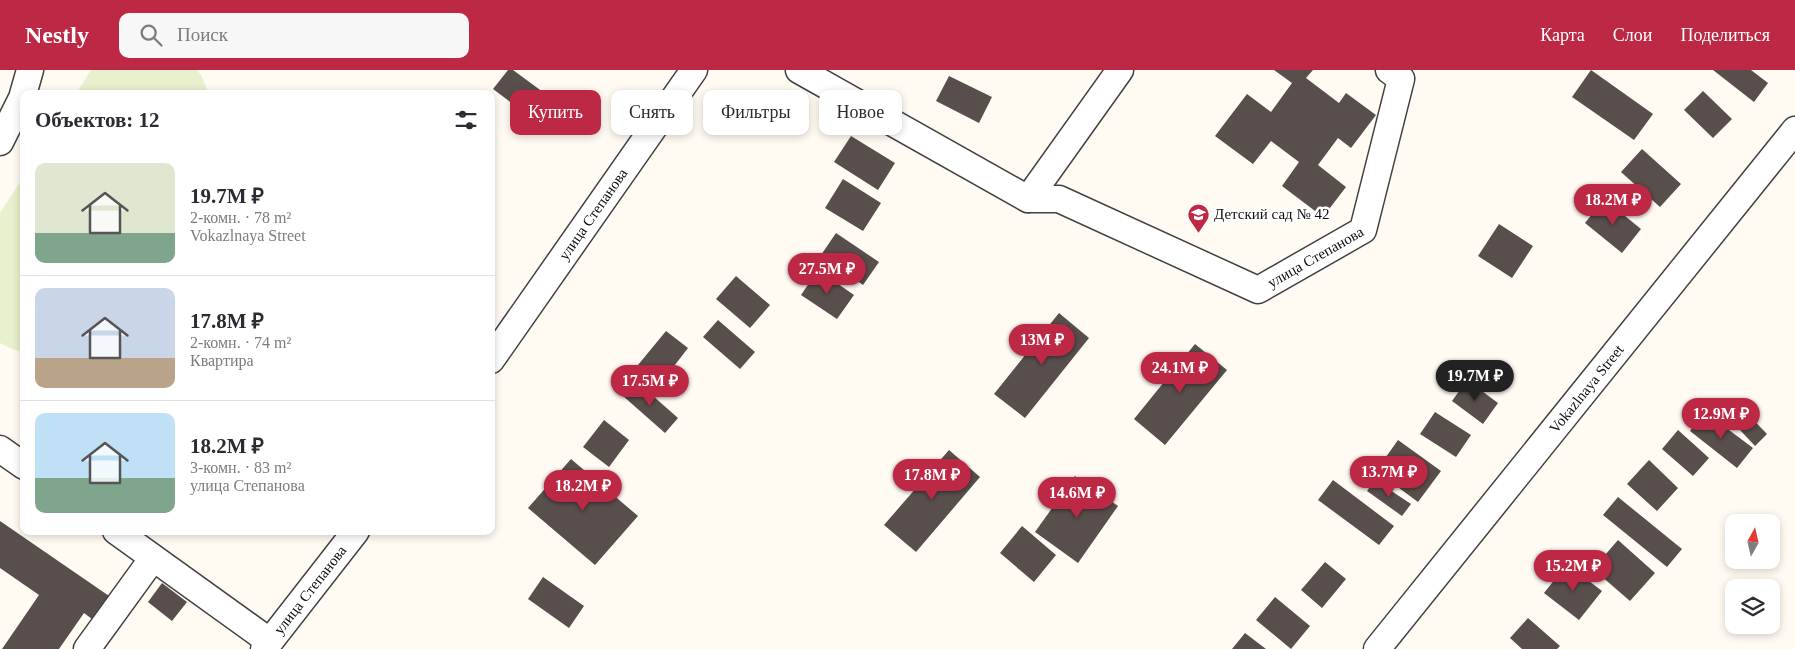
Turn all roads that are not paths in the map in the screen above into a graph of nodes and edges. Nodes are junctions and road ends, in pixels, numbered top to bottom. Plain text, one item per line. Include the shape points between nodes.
1 (30, 70) edge
2 (694, 70) edge
3 (799, 70) edge
4 (1120, 70) edge
5 (1389, 70) edge
6 (24, 90) edge
7 (20, 102) edge
8 (1795, 130) edge
9 (0, 142) edge
10 (1028, 199) junction
11 (495, 354) edge
12 (0, 449) edge
13 (20, 463) edge
14 (121, 535) edge
15 (353, 535) edge
16 (153, 558) junction
17 (267, 645) edge
18 (87, 649) edge
19 (1377, 649) edge

1 - 6 street
2 - 11 street, улица Степанова
3 - 10 street, улица Степанова
4 - 10 street
5 - 10 street, улица Степанова via 1401,79 1363,230 1258,290 1059,199
7 - 9 street
8 - 19 street, Vokazlnaya Street
12 - 13 street
14 - 16 street
15 - 17 street, улица Степанова
16 - 17 street
16 - 18 street

